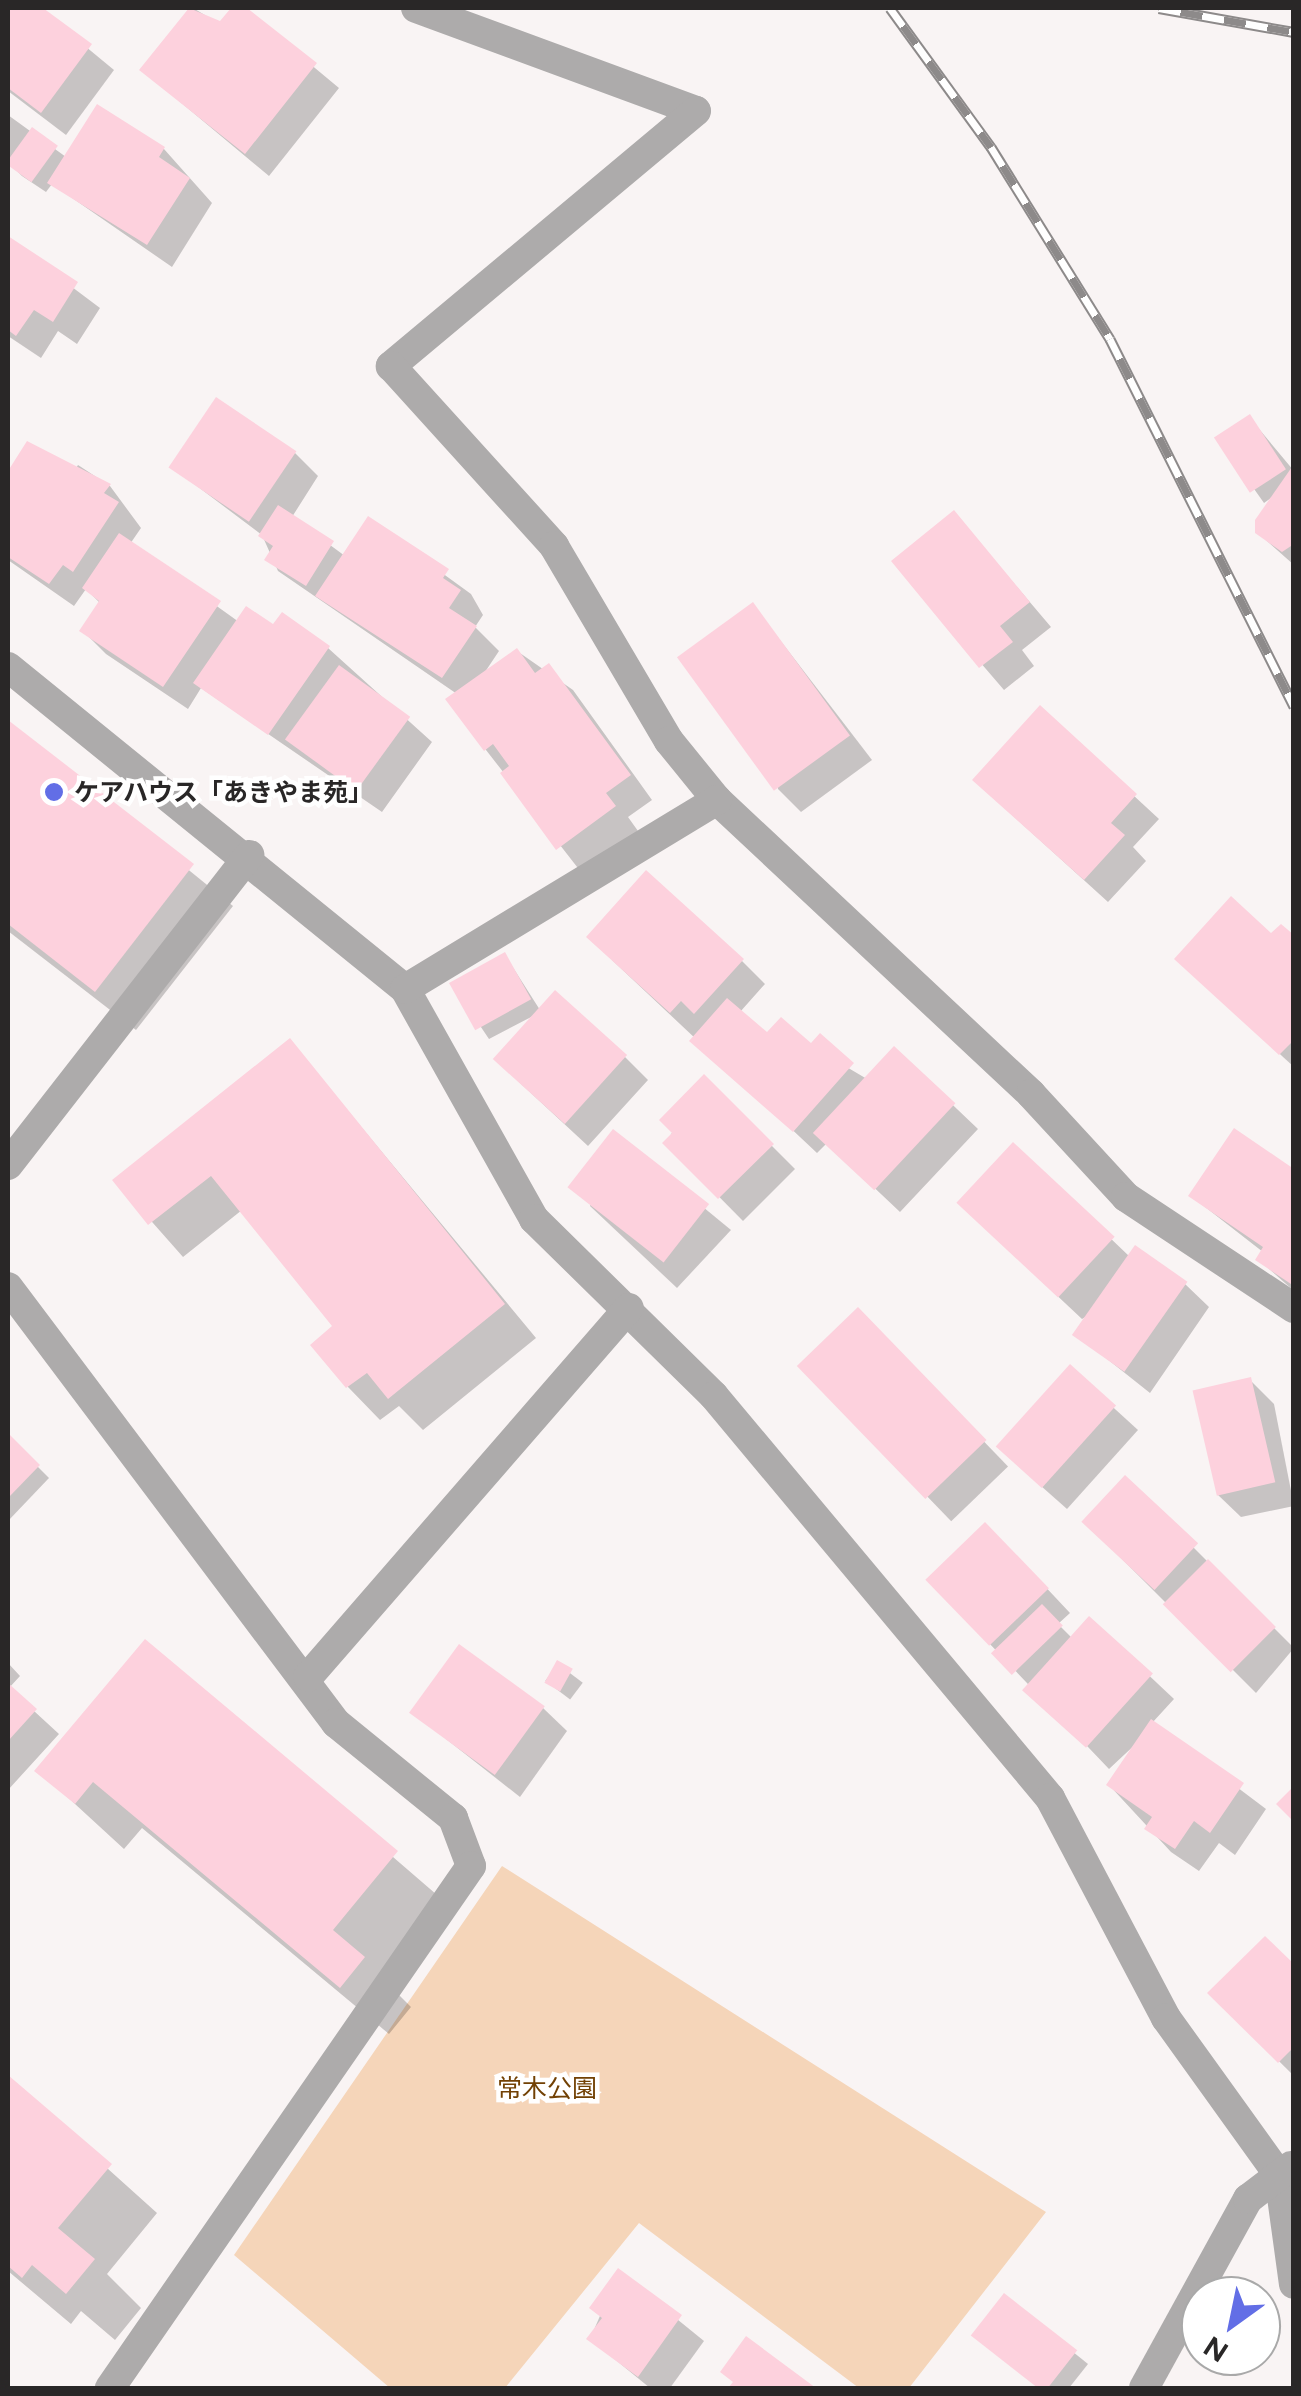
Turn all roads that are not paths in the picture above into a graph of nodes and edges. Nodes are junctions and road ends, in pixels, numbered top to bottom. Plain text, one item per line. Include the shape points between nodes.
1 (416, 8) edge
2 (8, 667) edge
3 (717, 800) junction
4 (249, 856) junction
5 (406, 989) junction
6 (8, 1164) edge
7 (8, 1288) edge
8 (629, 1308) junction
9 (1294, 1308) edge
10 (308, 1677) junction
11 (1286, 2169) edge
12 (1294, 2284) edge
13 (110, 2388) edge
14 (1144, 2388) edge

1 - 3 street via 696,111 392,366 554,546 669,741
2 - 4 street
3 - 5 street
3 - 9 street via 1126,1197
4 - 5 street
4 - 6 street
5 - 8 street via 534,1219
7 - 10 street
8 - 10 street
8 - 11 street via 1050,1798 1166,2018
10 - 13 street via 336,1723 454,1818 471,1866
11 - 12 street
11 - 14 street via 1248,2199

